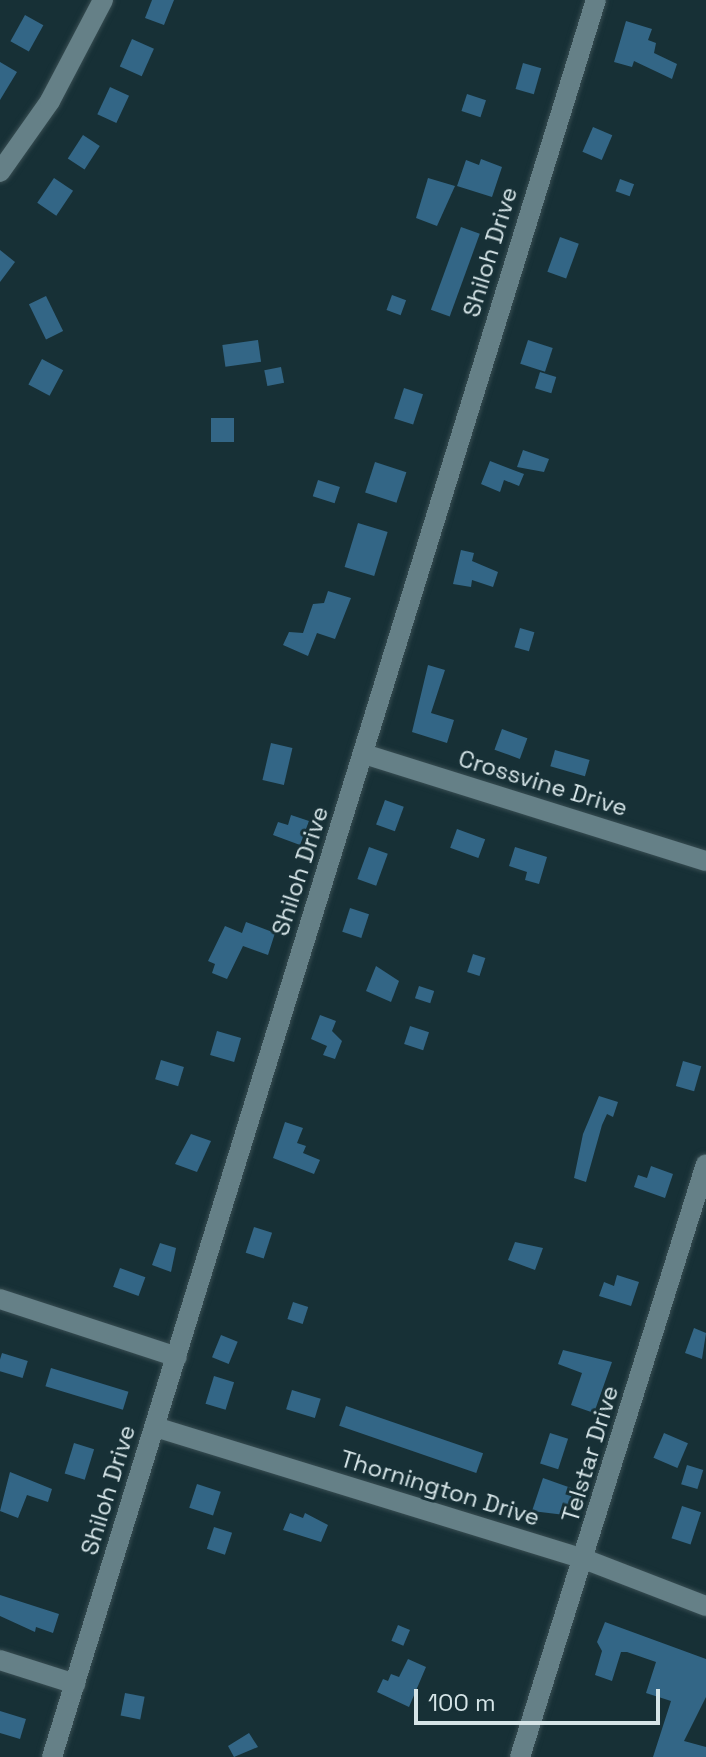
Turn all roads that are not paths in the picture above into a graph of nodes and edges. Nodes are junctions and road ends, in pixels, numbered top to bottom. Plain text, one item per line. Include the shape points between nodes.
1 (103, 0) edge
2 (596, 0) edge
3 (0, 172) edge
4 (364, 754) junction
5 (706, 861) edge
6 (706, 1164) edge
7 (0, 1299) edge
8 (177, 1357) junction
9 (155, 1427) junction
10 (584, 1559) junction
11 (706, 1606) edge
12 (0, 1660) edge
13 (75, 1684) junction
14 (52, 1757) edge
15 (520, 1757) edge

1 - 3 street via 50,101
2 - 4 street, Shiloh Drive
4 - 5 street, Crossvine Drive
4 - 8 street, Shiloh Drive
6 - 10 street, Telstar Drive
7 - 8 street
8 - 9 street, Shiloh Drive
9 - 10 street, Thornington Drive
9 - 13 street, Shiloh Drive
10 - 11 street, Thornington Drive
10 - 15 street, Telstar Drive
12 - 13 street
13 - 14 street, Shiloh Drive

